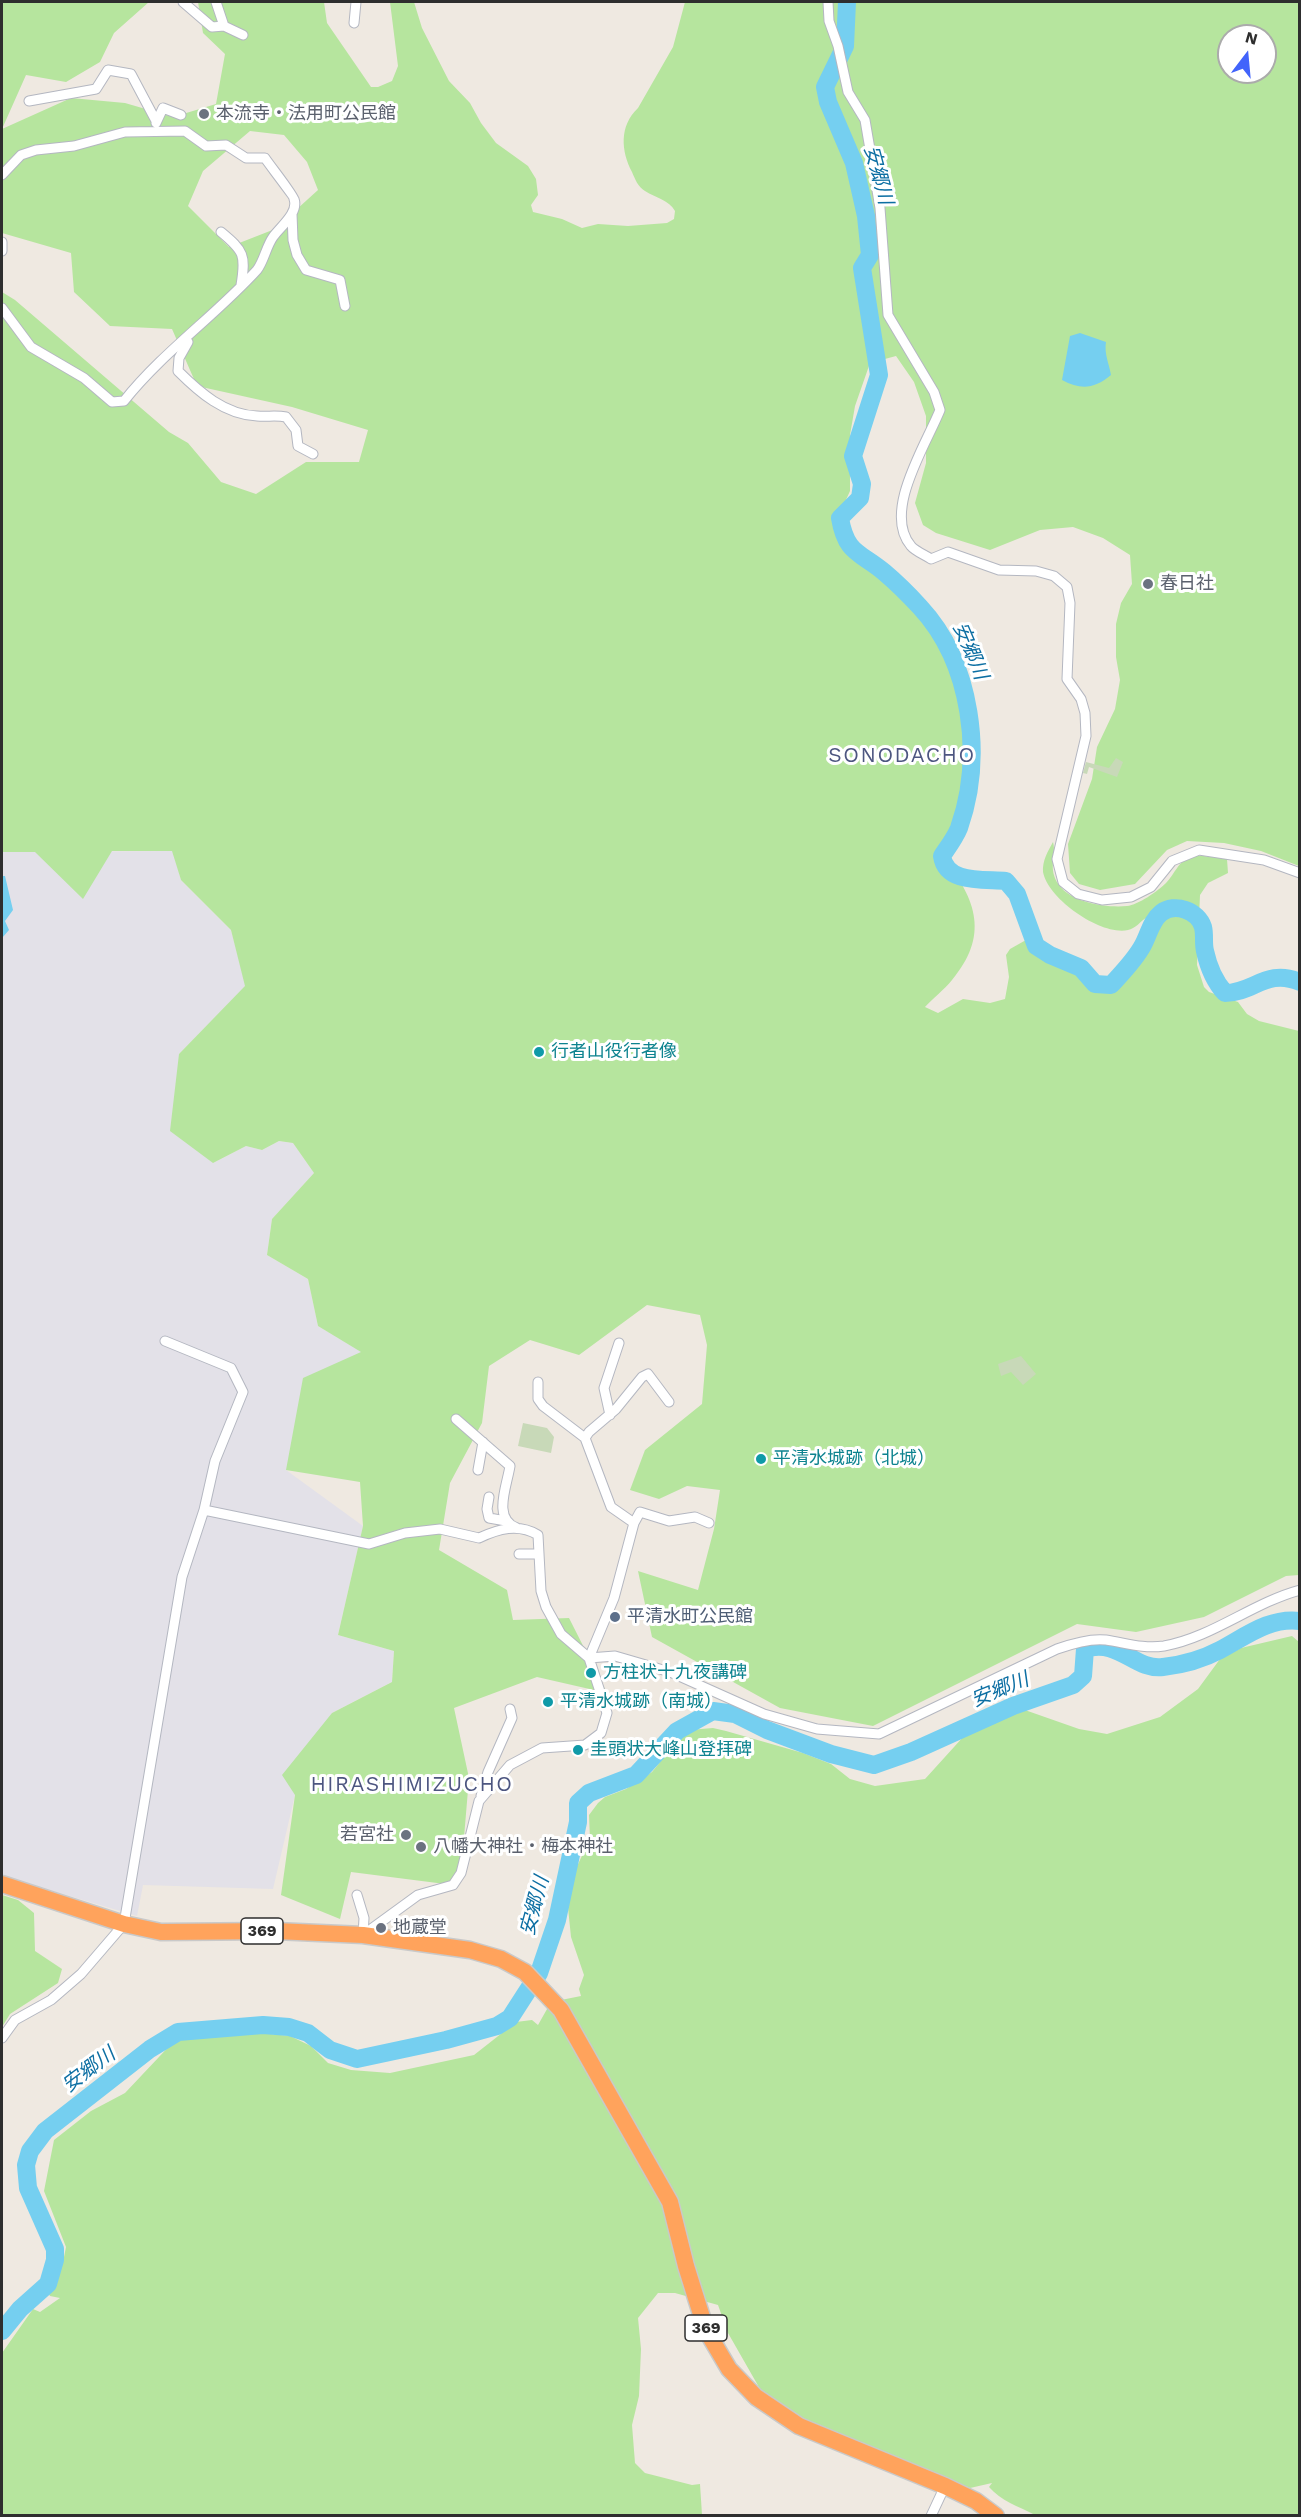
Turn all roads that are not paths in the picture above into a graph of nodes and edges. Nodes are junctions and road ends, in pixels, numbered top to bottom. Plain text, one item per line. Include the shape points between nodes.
1 (183, 2) edge
2 (216, 2) edge
3 (356, 2) edge
4 (828, 2) edge
5 (354, 23) dead end
6 (224, 26) junction
7 (243, 35) dead end
8 (29, 101) dead end
9 (181, 115) dead end
10 (156, 121) junction
11 (153, 131) junction
12 (2, 175) edge
13 (291, 214) junction
14 (221, 232) dead end
15 (2, 242) edge
16 (2, 251) edge
17 (241, 285) junction
18 (345, 306) dead end
19 (2, 308) edge
20 (192, 334) junction
21 (313, 454) dead end
22 (1299, 873) edge
23 (165, 1341) dead end
24 (619, 1343) dead end
25 (538, 1382) dead end
26 (669, 1402) dead end
27 (610, 1415) junction
28 (456, 1419) dead end
29 (585, 1438) junction
30 (483, 1442) junction
31 (478, 1470) dead end
32 (489, 1497) dead end
33 (204, 1510) junction
34 (506, 1521) junction
35 (634, 1523) junction
36 (709, 1523) dead end
37 (517, 1528) junction
38 (519, 1554) dead end
39 (539, 1554) junction
40 (1299, 1590) edge
41 (589, 1658) junction
42 (510, 1709) dead end
43 (479, 1801) junction
44 (2, 1884) edge
45 (357, 1895) dead end
46 (124, 1924) junction
47 (363, 1935) junction
48 (2, 2038) edge
49 (945, 2486) junction
50 (931, 2516) edge
51 (996, 2516) edge

1 - 6 street via 212,27
2 - 6 street
3 - 5 street
4 - 22 street via 829,21 848,92 864,120 876,180 888,315 940,410 902,499 899,522 911,547 931,559 948,552 999,570 1036,571 1054,576 1066,587 1070,603 1067,679 1081,699 1086,736 1057,859 1063,882 1078,894 1102,900 1131,897 1151,887 1172,861 1199,850 1264,860
6 - 7 street
8 - 10 street via 96,89 108,70 119,70 131,74
9 - 10 street via 163,108
10 - 11 street
11 - 12 street via 125,132 74,146 36,150 21,155
11 - 13 street via 185,131 206,146 226,145 246,158 265,158 294,198
13 - 17 street via 273,237 259,267
13 - 18 street via 295,248 306,270 340,280
14 - 17 street via 240,248 245,263
15 - 16 street
17 - 20 street
19 - 20 street via 31,347 84,378 112,402 124,401 142,378
20 - 21 street via 178,358 178,371 197,390 232,410 286,417 296,430 298,446
23 - 33 street via 231,1368 243,1392 215,1461
24 - 27 street via 604,1388
25 - 29 street via 538,1399 543,1406
26 - 27 street via 648,1374
27 - 29 street
28 - 30 street
29 - 35 street via 611,1507
30 - 31 street
30 - 34 street via 510,1466 502,1506
32 - 34 street via 489,1518
33 - 37 street via 369,1544 417,1531 450,1530 479,1538 491,1531
33 - 46 street via 182,1577
34 - 37 street
35 - 36 street via 640,1512 669,1521 695,1517
35 - 41 street via 614,1598
37 - 39 street via 538,1535
38 - 39 street
39 - 41 street via 541,1592 546,1606 561,1634
40 - 41 street via 1189,1640 1144,1648 1104,1639 1056,1649 879,1734 817,1729 764,1714 670,1672 615,1656
41 - 43 street via 607,1713 601,1733 585,1745 542,1748 510,1765
42 - 43 street via 512,1718
43 - 47 street via 461,1873 453,1885 418,1895
44 - 46 highway, 369
45 - 47 street via 364,1918
46 - 47 highway, 369 via 161,1932
46 - 48 street via 81,1974 51,2000 15,2020
47 - 49 highway, 369 via 470,1950 501,1959 525,1972 559,2008 670,2202 706,2330 729,2369 756,2397 799,2426
49 - 50 street
49 - 51 highway, 369

